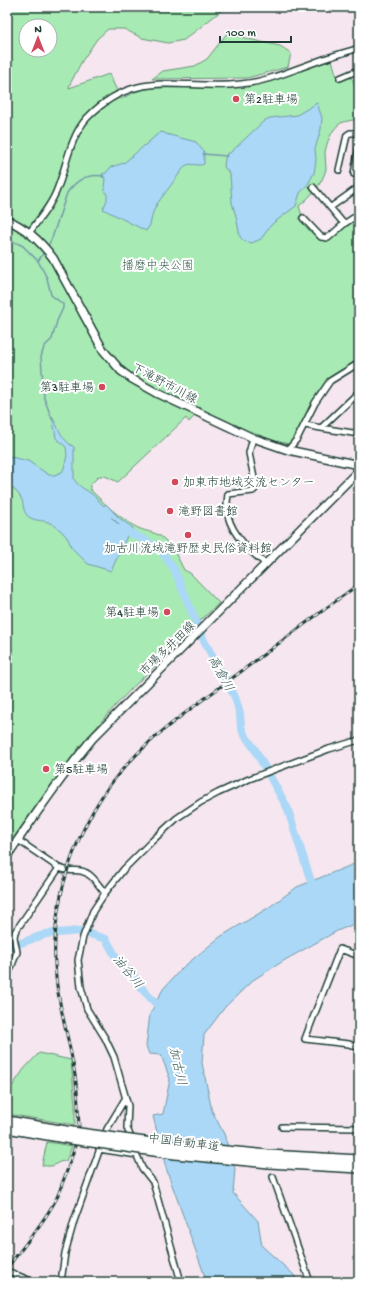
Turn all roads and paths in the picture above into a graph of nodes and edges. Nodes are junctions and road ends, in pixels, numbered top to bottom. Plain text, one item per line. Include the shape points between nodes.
1 (359, 48) edge
2 (359, 70) edge
3 (340, 78) dead end
4 (359, 133) edge
5 (359, 146) edge
6 (339, 170) dead end
7 (359, 174) edge
8 (313, 187) dead end
9 (359, 187) edge
10 (331, 207) junction
11 (359, 214) edge
12 (303, 218) dead end
13 (7, 220) edge
14 (344, 224) junction
15 (29, 232) junction
16 (359, 363) edge
17 (359, 392) edge
18 (305, 425) junction
19 (321, 428) junction
20 (359, 434) edge
21 (253, 438) junction
22 (288, 450) junction
23 (359, 465) edge
24 (359, 470) edge
25 (266, 564) junction
26 (359, 740) edge
27 (18, 840) junction
28 (7, 856) edge
29 (60, 868) junction
30 (105, 893) junction
31 (359, 956) edge
32 (7, 978) edge
33 (359, 1048) edge
34 (125, 1099) junction
35 (7, 1121) edge
36 (282, 1127) dead end
37 (7, 1128) edge
38 (359, 1128) edge
39 (71, 1135) junction
40 (99, 1149) junction
41 (137, 1155) junction
42 (268, 1159) junction
43 (359, 1160) edge
44 (359, 1168) edge
45 (273, 1177) dead end
46 (7, 1271) edge
47 (33, 1282) edge
48 (61, 1282) edge
49 (181, 1282) edge
50 (310, 1282) edge

1 - 15 street via 261,80 241,84 154,84 135,87 102,104 79,128 50,204
2 - 3 street
4 - 6 street via 347,135
5 - 7 street via 354,174
8 - 10 street
9 - 10 street
10 - 14 street
11 - 14 street
12 - 14 street via 321,237 328,238
13 - 15 main road, 下滝野市川線
15 - 21 main road, 下滝野市川線 via 53,258 103,350 120,371 157,393
16 - 18 street via 330,381 315,403
17 - 19 street
18 - 19 street
18 - 22 street
19 - 20 street
21 - 22 main road, 下滝野市川線
21 - 25 street via 249,453 256,488 253,491 228,494 228,516 241,541
22 - 23 main road, 下滝野市川線
24 - 25 main road, 市場多井田線
25 - 27 main road, 市場多井田線 via 92,739
26 - 30 street via 249,780 201,802 177,818 152,841
27 - 28 main road, 市場多井田線
27 - 29 street
29 - 30 street via 67,872 82,871 91,876
29 - 32 street via 15,932 17,948
30 - 34 street via 85,929 78,960 79,976 87,1009 106,1038
31 - 33 street via 340,949 306,1039 349,1044
34 - 40 street
34 - 41 street via 128,1106 128,1128
35 - 39 highway, 中国自動車道
36 - 38 street
37 - 39 highway, 中国自動車道
39 - 42 highway, 中国自動車道, bridge
40 - 41 street
40 - 48 street via 65,1252
41 - 49 street via 142,1168 153,1182
42 - 43 highway, 中国自動車道
42 - 44 highway, 中国自動車道
45 - 50 street
46 - 47 street

